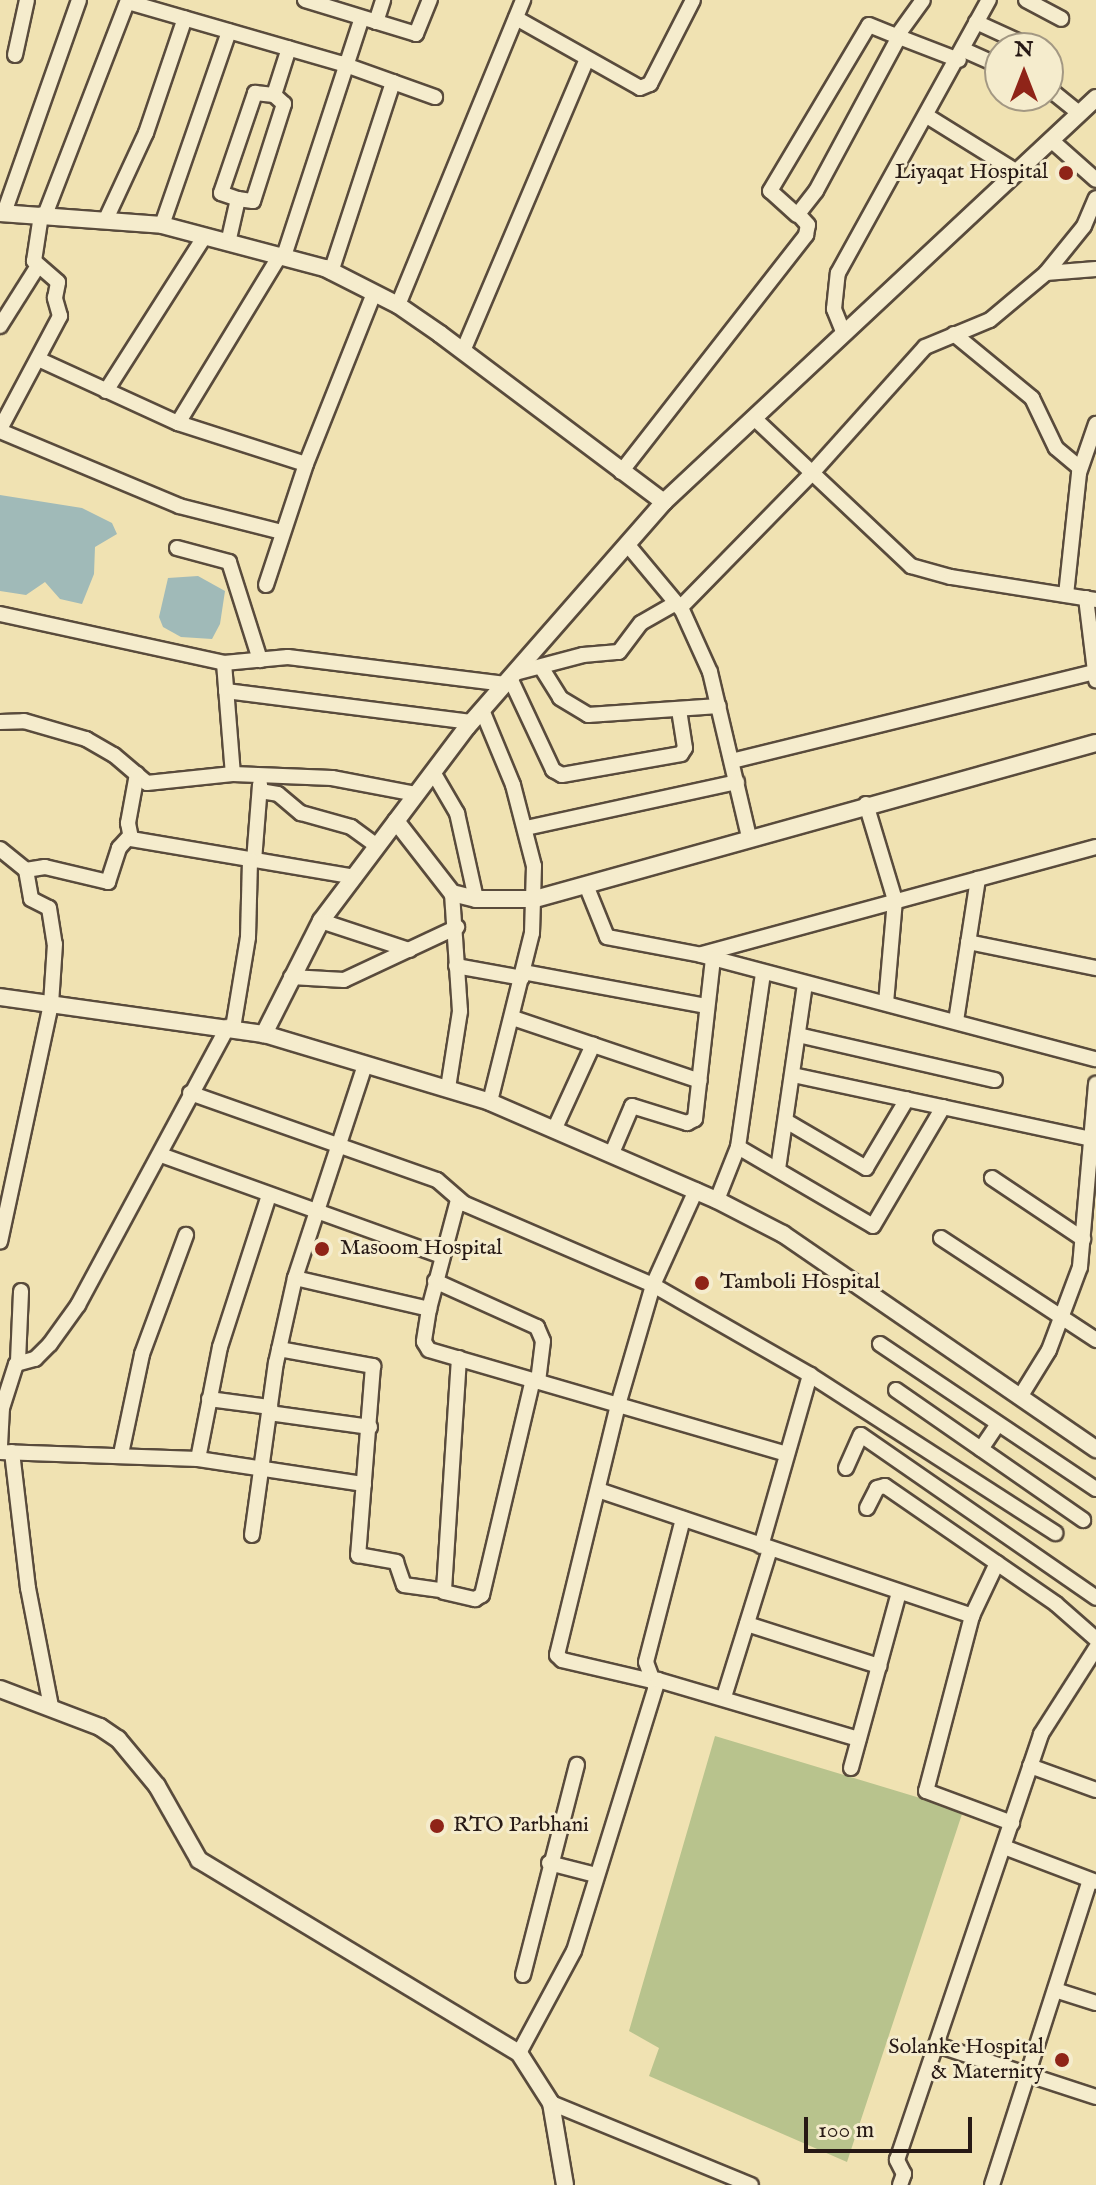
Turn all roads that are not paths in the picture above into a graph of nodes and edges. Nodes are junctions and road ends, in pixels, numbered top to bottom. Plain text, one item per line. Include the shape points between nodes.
1 (27, 0) edge
2 (79, 0) edge
3 (305, 0) edge
4 (383, 0) edge
5 (430, 0) edge
6 (523, 0) edge
7 (693, 0) edge
8 (923, 0) edge
9 (989, 0) edge
10 (128, 1) edge
11 (1032, 1) edge
12 (185, 18) junction
13 (516, 18) junction
14 (1061, 19) dead end
15 (369, 20) junction
16 (976, 22) junction
17 (229, 31) junction
18 (998, 32) edge
19 (898, 37) junction
20 (289, 48) junction
21 (15, 55) dead end
22 (961, 55) junction
23 (586, 61) junction
24 (984, 61) edge
25 (344, 64) junction
26 (393, 82) junction
27 (274, 95) junction
28 (435, 97) dead end
29 (1096, 98) edge
30 (1064, 101) edge
31 (1079, 113) junction
32 (927, 116) junction
33 (1051, 140) junction
34 (1017, 172) junction
35 (1096, 180) edge
36 (1096, 198) edge
37 (238, 199) junction
38 (2, 213) edge
39 (43, 215) junction
40 (797, 215) junction
41 (107, 217) junction
42 (162, 225) junction
43 (204, 237) junction
44 (228, 243) junction
45 (282, 256) junction
46 (38, 266) junction
47 (1096, 269) edge
48 (331, 272) junction
49 (1046, 273) junction
50 (374, 293) junction
51 (398, 305) junction
52 (0, 326) edge
53 (844, 334) junction
54 (954, 334) junction
55 (463, 351) junction
56 (38, 359) junction
57 (106, 391) junction
58 (754, 418) junction
59 (178, 423) junction
60 (1096, 424) edge
61 (0, 430) edge
62 (306, 464) junction
63 (1080, 468) junction
64 (621, 472) junction
65 (812, 473) junction
66 (664, 502) junction
67 (282, 532) junction
68 (627, 544) junction
69 (177, 548) dead end
70 (266, 585) dead end
71 (1066, 595) junction
72 (1091, 599) edge
73 (678, 605) junction
74 (0, 614) edge
75 (260, 660) junction
76 (224, 663) junction
77 (541, 667) junction
78 (1095, 672) edge
79 (510, 678) junction
80 (1096, 680) edge
81 (226, 691) junction
82 (719, 706) junction
83 (679, 710) junction
84 (476, 716) junction
85 (0, 722) edge
86 (1096, 743) edge
87 (732, 761) junction
88 (433, 772) junction
89 (137, 774) junction
90 (233, 774) junction
91 (737, 782) junction
92 (260, 783) junction
93 (416, 794) junction
94 (866, 804) junction
95 (396, 821) junction
96 (526, 828) junction
97 (129, 837) junction
98 (749, 837) junction
99 (377, 846) junction
100 (1096, 847) edge
101 (0, 849) edge
102 (252, 861) junction
103 (26, 870) junction
104 (355, 877) junction
105 (978, 879) junction
106 (586, 885) junction
107 (452, 893) junction
108 (476, 899) junction
109 (535, 899) junction
110 (895, 900) junction
111 (321, 921) junction
112 (457, 927) junction
113 (968, 942) junction
114 (409, 950) junction
115 (707, 956) junction
116 (456, 966) junction
117 (1096, 968) edge
118 (763, 973) junction
119 (522, 975) junction
120 (291, 977) junction
121 (805, 984) junction
122 (0, 997) edge
123 (886, 1003) junction
124 (51, 1004) junction
125 (707, 1006) junction
126 (513, 1018) junction
127 (956, 1021) junction
128 (230, 1028) junction
129 (264, 1034) junction
130 (798, 1035) junction
131 (593, 1045) junction
132 (1096, 1059) edge
133 (365, 1065) junction
134 (793, 1075) junction
135 (995, 1080) dead end
136 (700, 1081) junction
137 (1096, 1084) edge
138 (448, 1088) junction
139 (190, 1093) junction
140 (907, 1099) junction
141 (490, 1102) junction
142 (943, 1107) junction
143 (786, 1121) junction
144 (554, 1130) junction
145 (1094, 1140) edge
146 (336, 1146) junction
147 (738, 1147) junction
148 (612, 1153) junction
149 (161, 1155) junction
150 (778, 1169) junction
151 (992, 1178) dead end
152 (696, 1190) junction
153 (269, 1195) junction
154 (458, 1200) junction
155 (717, 1200) junction
156 (3, 1212) edge
157 (316, 1213) junction
158 (186, 1235) dead end
159 (941, 1238) dead end
160 (1083, 1239) junction
161 (0, 1242) edge
162 (442, 1256) junction
163 (295, 1278) junction
164 (435, 1281) junction
165 (653, 1285) junction
166 (21, 1291) dead end
167 (429, 1309) junction
168 (1061, 1317) junction
169 (1096, 1340) edge
170 (880, 1344) dead end
171 (279, 1349) junction
172 (459, 1358) junction
173 (18, 1361) junction
174 (810, 1375) junction
175 (535, 1381) junction
176 (896, 1390) dead end
177 (1020, 1397) junction
178 (209, 1399) junction
179 (618, 1405) junction
180 (270, 1410) junction
181 (998, 1424) junction
182 (370, 1427) junction
183 (981, 1449) junction
184 (1096, 1449) edge
185 (4, 1450) edge
186 (121, 1454) junction
187 (786, 1454) junction
188 (198, 1459) junction
189 (261, 1465) junction
190 (846, 1468) dead end
191 (364, 1484) junction
192 (1096, 1489) edge
193 (598, 1490) junction
194 (867, 1508) dead end
195 (683, 1519) junction
196 (1083, 1520) dead end
197 (1055, 1533) dead end
198 (252, 1535) dead end
199 (766, 1548) junction
200 (997, 1563) junction
201 (441, 1590) junction
202 (899, 1592) junction
203 (1096, 1598) edge
204 (972, 1616) junction
205 (747, 1624) junction
206 (1096, 1639) edge
207 (1096, 1648) edge
208 (879, 1666) junction
209 (1090, 1668) edge
210 (653, 1683) junction
211 (0, 1689) edge
212 (724, 1697) junction
213 (51, 1706) junction
214 (859, 1739) junction
215 (577, 1765) dead end
216 (1030, 1766) junction
217 (851, 1768) dead end
218 (1096, 1790) edge
219 (1012, 1823) junction
220 (1004, 1847) junction
221 (549, 1863) junction
222 (596, 1875) junction
223 (1093, 1881) edge
224 (523, 1975) dead end
225 (1055, 1990) junction
226 (1096, 2003) edge
227 (937, 2045) junction
228 (519, 2053) junction
229 (1028, 2075) junction
230 (1096, 2097) edge
231 (551, 2103) junction
232 (565, 2185) edge
233 (751, 2185) edge
234 (900, 2185) edge
235 (992, 2185) edge

1 - 21 street
2 - 38 street
3 - 15 street
4 - 15 street
5 - 15 street via 418,34
6 - 13 street
7 - 23 street via 650,84 635,87
8 - 19 street
9 - 16 street
10 - 12 street
10 - 39 street
11 - 14 street
12 - 17 street
12 - 41 street via 146,133
13 - 23 street
13 - 51 street
15 - 25 street
16 - 18 street
16 - 22 street
17 - 20 street
17 - 42 street
19 - 22 street
19 - 40 street via 816,191
19 - 40 street via 869,25 770,191
20 - 25 street
20 - 27 street
22 - 24 street
22 - 32 street
23 - 55 street
25 - 26 street
25 - 45 street
26 - 28 street
26 - 48 street
27 - 37 street via 285,102 253,201
27 - 37 street via 255,93 221,193
29 - 31 street
30 - 31 street
31 - 33 street
32 - 34 street
32 - 53 street via 838,273 834,309
33 - 34 street
33 - 35 street
34 - 53 street
36 - 49 street via 1084,226
37 - 44 street
38 - 39 street
39 - 41 street
39 - 46 street via 34,261
40 - 64 street via 808,225 806,235
41 - 42 street
42 - 43 street
43 - 44 street
43 - 57 street
44 - 45 street
45 - 48 street
45 - 59 street
46 - 52 street
46 - 56 street via 58,282 55,299 60,314
47 - 49 street
48 - 50 street
49 - 54 street via 1015,303
50 - 51 street
50 - 62 street
51 - 55 street
53 - 58 street
54 - 63 street via 1032,398 1056,448
54 - 65 street via 925,347
55 - 64 street
56 - 57 street
56 - 61 street
57 - 59 street
58 - 65 street
58 - 66 street
59 - 62 street
60 - 63 street
61 - 67 street via 179,506
62 - 67 street
63 - 71 street
64 - 66 street
65 - 71 street via 911,566
65 - 73 street
66 - 68 street
67 - 70 street
68 - 73 street
68 - 79 street
69 - 75 street via 231,566
71 - 72 street
72 - 78 street
73 - 77 street via 641,623 619,652
73 - 82 street via 710,672
74 - 76 street
75 - 76 street
75 - 79 street
76 - 81 street
77 - 79 street
77 - 83 street via 560,698 580,712 629,716
78 - 80 street
78 - 87 street
79 - 83 street via 553,770 562,775 681,754 685,748
79 - 84 street
81 - 84 street
81 - 90 street
82 - 83 street
82 - 87 street
84 - 88 street
84 - 96 street
85 - 89 street via 24,721 86,739
86 - 94 street
87 - 91 street
88 - 93 street
88 - 108 street via 457,813
89 - 90 street via 152,784
89 - 97 street
90 - 92 street
91 - 96 street
91 - 98 street
92 - 93 street via 332,778
92 - 99 street via 301,813 351,827
92 - 102 street
93 - 95 street
94 - 98 street
94 - 110 street
95 - 99 street
95 - 107 street
96 - 109 street
97 - 102 street
97 - 103 street via 105,882 45,867
98 - 106 street
99 - 104 street
100 - 105 street
101 - 103 street
102 - 104 street
102 - 128 street via 248,937
103 - 124 street via 31,899 51,916
104 - 111 street
105 - 110 street
105 - 113 street
106 - 109 street
106 - 115 street via 603,935
107 - 108 street
107 - 112 street
108 - 109 street
109 - 119 street
110 - 115 street
110 - 123 street
111 - 114 street
111 - 120 street
112 - 114 street
112 - 116 street
113 - 117 street
113 - 127 street
114 - 120 street via 344,980
115 - 118 street
115 - 125 street
116 - 119 street
116 - 138 street via 460,1011
118 - 121 street
118 - 147 street
119 - 125 street
119 - 126 street
120 - 129 street
121 - 123 street
121 - 130 street
122 - 124 street
123 - 127 street
124 - 128 street
124 - 156 street
125 - 136 street
126 - 131 street
126 - 141 street
127 - 132 street
128 - 129 street
128 - 139 street
129 - 133 street
130 - 134 street
130 - 135 street
131 - 136 street
131 - 144 street
133 - 138 street
133 - 146 street
134 - 140 street
134 - 143 street
136 - 148 street via 692,1122 632,1106
137 - 145 street
138 - 141 street
139 - 146 street
139 - 149 street
140 - 142 street
140 - 143 street via 866,1168
141 - 144 street
142 - 145 street
142 - 150 street via 873,1226
143 - 150 street
144 - 148 street
145 - 160 street
146 - 154 street via 437,1180
146 - 157 street
147 - 150 street
147 - 155 street
148 - 152 street
149 - 153 street
149 - 173 street via 78,1305 35,1359
151 - 160 street
152 - 155 street
152 - 165 street
153 - 157 street
153 - 178 street
154 - 162 street
154 - 165 street
155 - 177 street via 783,1234
156 - 161 street
157 - 162 street
157 - 163 street
158 - 186 street via 142,1354
159 - 168 street
160 - 168 street via 1080,1267
162 - 164 street
163 - 167 street
163 - 171 street
164 - 167 street
164 - 175 street via 537,1327 543,1341
165 - 174 street
165 - 179 street
166 - 173 street
167 - 172 street via 425,1347
168 - 169 street
168 - 177 street
170 - 181 street
171 - 180 street
171 - 182 street via 373,1366
172 - 175 street
172 - 201 street
173 - 185 street via 2,1405
174 - 187 street
174 - 197 street
175 - 179 street
175 - 201 street via 482,1595 475,1599
176 - 183 street
177 - 184 street
178 - 180 street
178 - 188 street
179 - 187 street
179 - 193 street
180 - 182 street
180 - 189 street
181 - 183 street
181 - 192 street
182 - 191 street
183 - 196 street
185 - 186 street
185 - 213 street
186 - 188 street
187 - 199 street
188 - 189 street
189 - 191 street
189 - 198 street
190 - 203 street via 861,1435
191 - 201 street via 358,1555 396,1562 404,1585
193 - 195 street
193 - 210 street via 558,1658
194 - 200 street via 877,1488 885,1486
195 - 199 street
195 - 210 street via 646,1662
199 - 202 street
199 - 205 street
200 - 204 street
200 - 206 street
202 - 204 street
202 - 208 street
204 - 219 street via 926,1791
205 - 208 street
205 - 212 street
207 - 209 street
208 - 214 street
209 - 216 street via 1045,1725
210 - 212 street via 662,1679
210 - 222 street
211 - 213 street
212 - 214 street
213 - 228 street via 100,1727 132,1752 187,1844 215,1872 298,1916
214 - 217 street
215 - 221 street
216 - 218 street
216 - 219 street
219 - 220 street
220 - 223 street
220 - 227 street
221 - 222 street
221 - 224 street
222 - 228 street via 574,1951
223 - 225 street
225 - 226 street
225 - 229 street
227 - 229 street
227 - 234 street via 897,2160 904,2174
228 - 231 street
229 - 230 street
229 - 235 street
231 - 232 street
231 - 233 street

